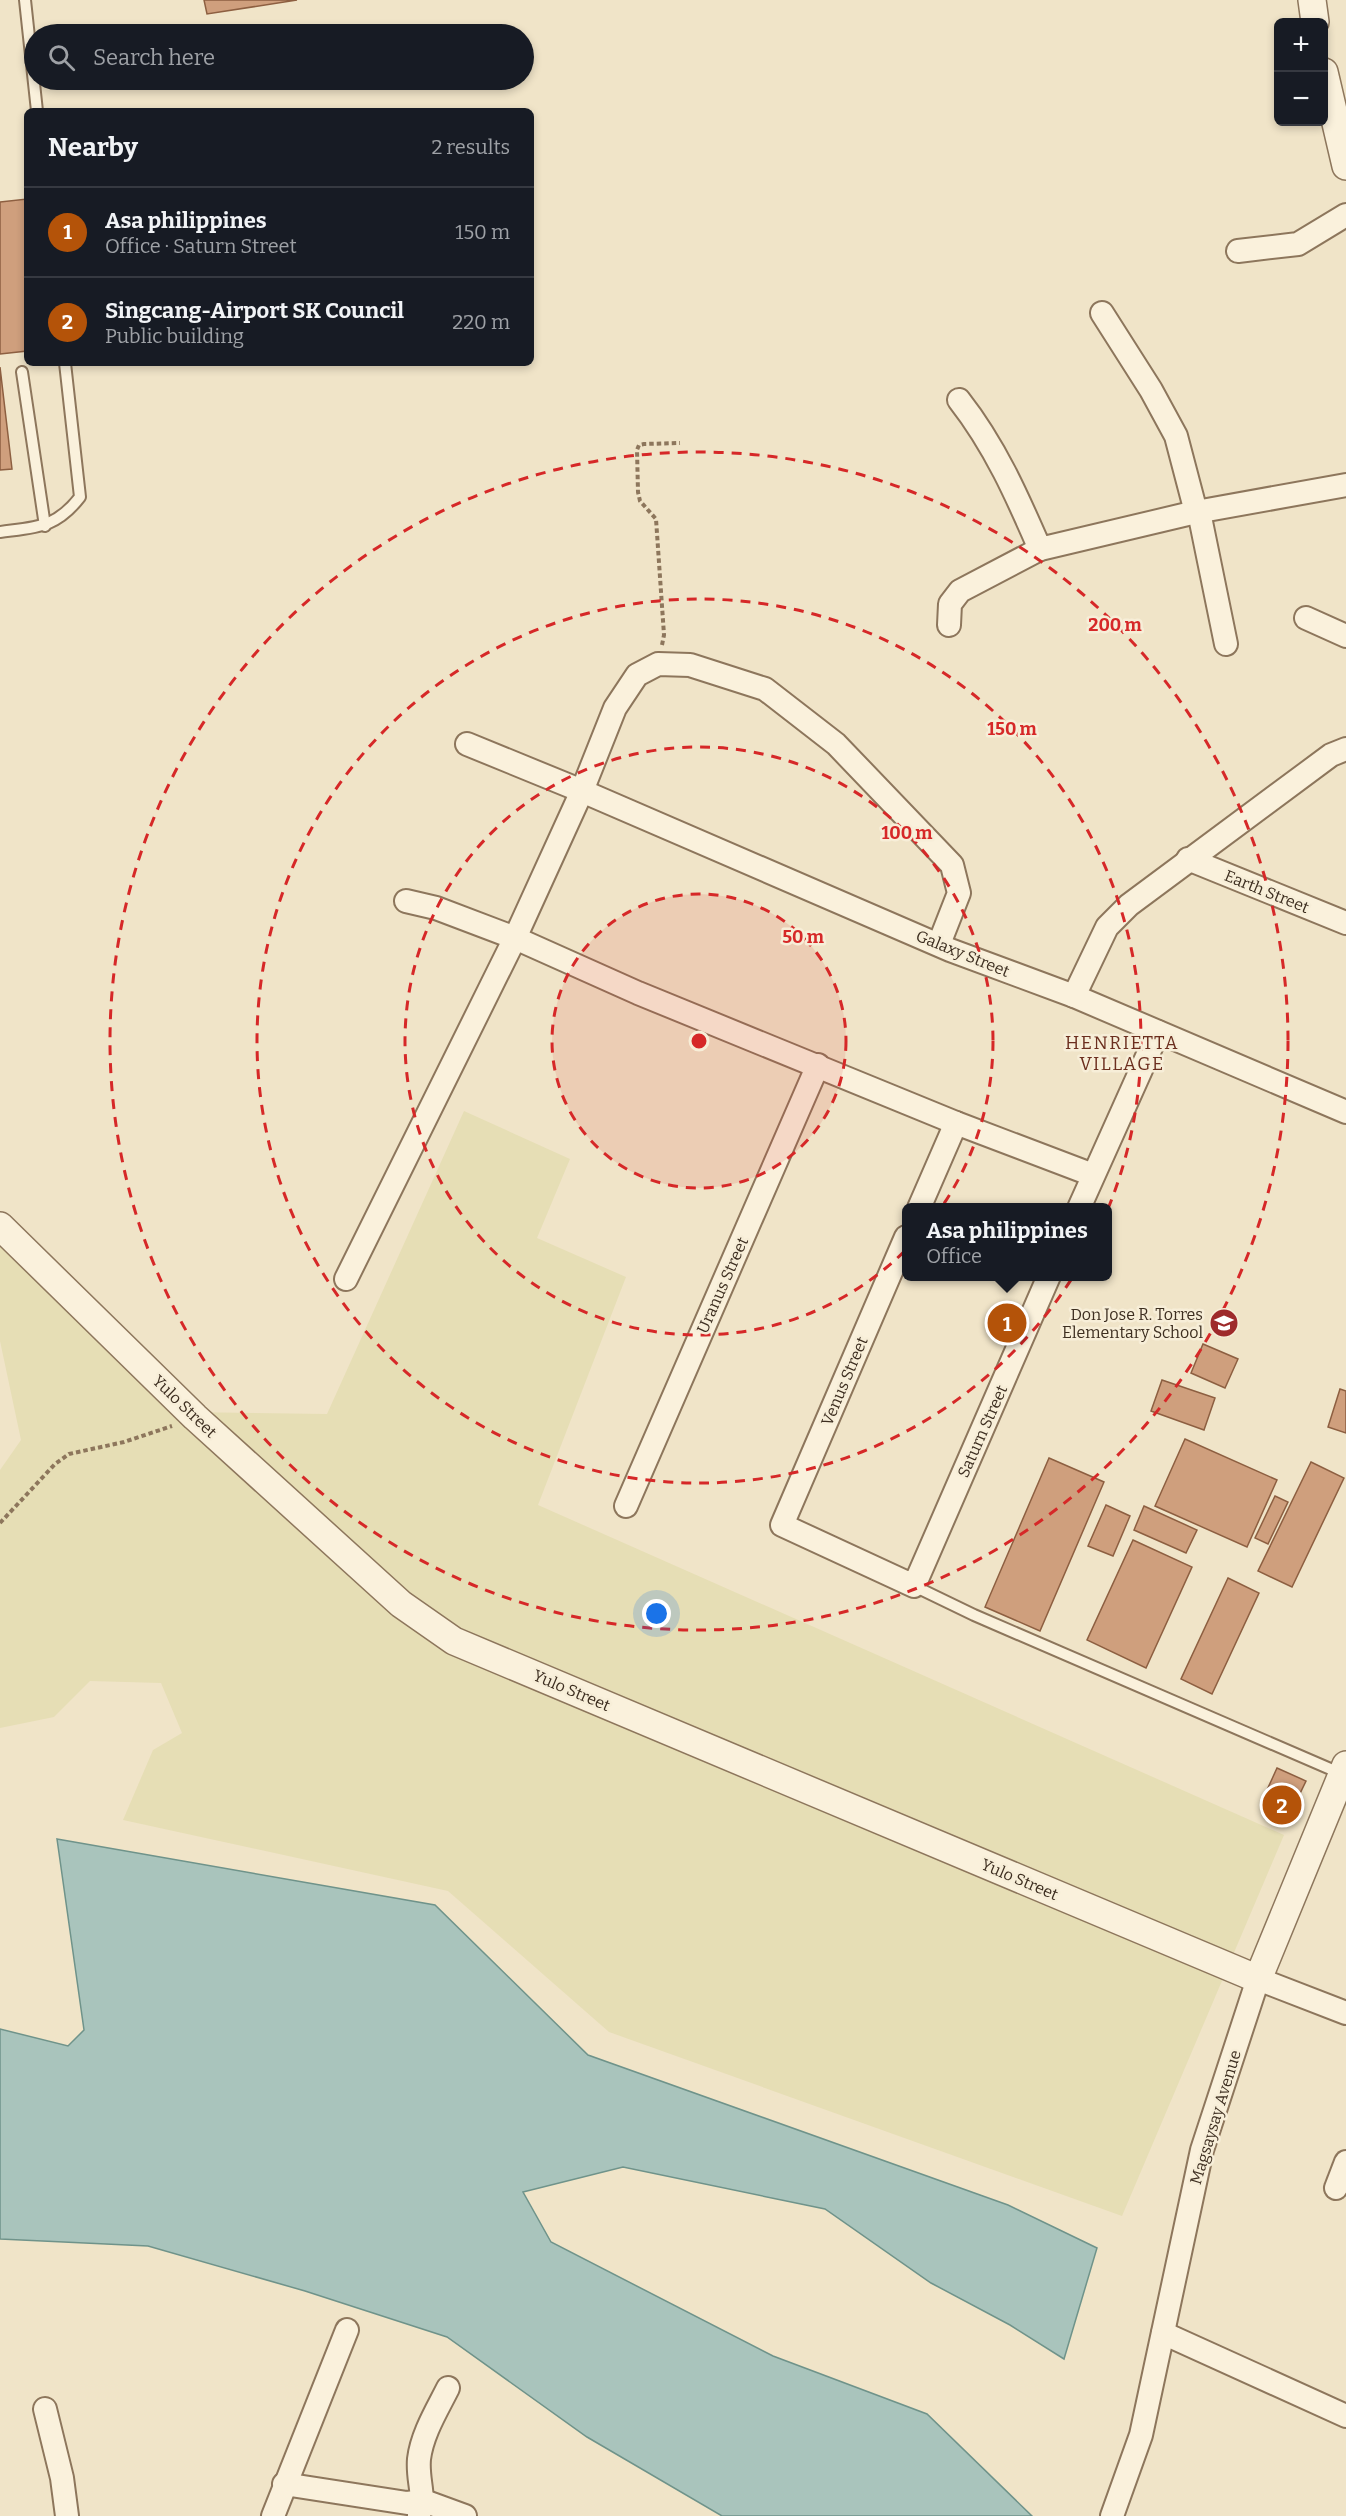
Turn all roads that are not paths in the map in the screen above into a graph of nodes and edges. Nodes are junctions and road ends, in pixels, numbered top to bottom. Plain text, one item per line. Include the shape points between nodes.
1 (25, 0) edge
2 (1312, 0) edge
3 (1314, 18) edge
4 (28, 24) edge
5 (35, 90) edge
6 (1328, 92) edge
7 (37, 108) edge
8 (1346, 166) edge
9 (1346, 215) edge
10 (1238, 251) dead end
11 (1102, 313) dead end
12 (65, 366) edge
13 (21, 372) dead end
14 (959, 400) dead end
15 (1346, 485) edge
16 (1198, 512) junction
17 (45, 526) junction
18 (0, 532) edge
19 (1040, 549) junction
20 (1306, 618) dead end
21 (949, 625) dead end
22 (1346, 636) edge
23 (1226, 644) dead end
24 (467, 744) dead end
25 (1346, 749) edge
26 (582, 790) junction
27 (1188, 859) junction
28 (406, 901) dead end
29 (1346, 923) edge
30 (515, 938) junction
31 (939, 944) junction
32 (1074, 996) junction
33 (1158, 1032) junction
34 (818, 1065) junction
35 (1346, 1112) edge
36 (956, 1123) junction
37 (1093, 1175) junction
38 (922, 1203) edge
39 (1081, 1203) edge
40 (0, 1226) edge
41 (902, 1246) edge
42 (346, 1278) dead end
43 (1047, 1281) edge
44 (626, 1506) dead end
45 (914, 1586) junction
46 (1344, 1769) edge
47 (1258, 1978) junction
48 (1346, 2013) edge
49 (1346, 2162) edge
50 (1336, 2188) dead end
51 (346, 2330) dead end
52 (1163, 2332) junction
53 (448, 2388) dead end
54 (45, 2409) dead end
55 (1346, 2416) edge
56 (284, 2484) junction
57 (421, 2508) edge
58 (67, 2516) edge
59 (273, 2516) edge
60 (465, 2516) edge
61 (1112, 2516) edge

1 - 4 lane
2 - 3 street
5 - 7 lane
6 - 8 street
9 - 10 street via 1299,244
11 - 16 street via 1176,436
12 - 17 lane via 80,497 66,515
13 - 17 lane
14 - 19 street via 1004,467
15 - 16 street
16 - 19 street
16 - 23 street
17 - 18 lane
19 - 21 street via 960,591 950,604
20 - 22 street
24 - 26 street, Galaxy Street
25 - 27 street via 1331,755
26 - 30 street
26 - 31 street, Galaxy Street
26 - 31 street via 615,708 637,675 658,664 690,664 765,689 836,744 952,865 959,893
27 - 29 street, Earth Street
27 - 32 street via 1107,927
28 - 30 street via 436,908
30 - 34 street via 638,993
30 - 42 street
31 - 32 street, Galaxy Street
32 - 33 street, Galaxy Street
33 - 35 street, Galaxy Street
33 - 37 street
34 - 36 street
34 - 44 street, Uranus Street
36 - 37 street
36 - 38 street
37 - 39 street
40 - 47 street, Yulo Street via 195,1417 401,1604 454,1641
41 - 45 street, Venus Street via 782,1525
43 - 45 street, Saturn Street
45 - 46 lane via 974,1615
46 - 47 street, Magsaysay Avenue
47 - 48 street
47 - 52 street, Magsaysay Avenue via 1202,2150
49 - 50 street
51 - 56 street
52 - 55 street
52 - 61 street, Magsaysay Avenue via 1141,2435
53 - 57 street via 421,2448
54 - 58 street
56 - 57 street
56 - 59 street
57 - 60 street

